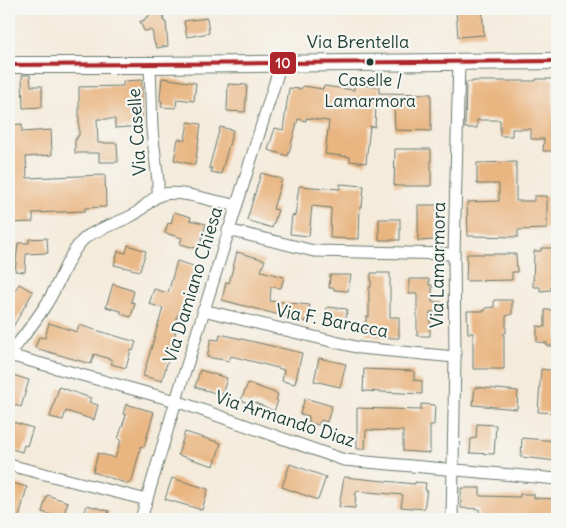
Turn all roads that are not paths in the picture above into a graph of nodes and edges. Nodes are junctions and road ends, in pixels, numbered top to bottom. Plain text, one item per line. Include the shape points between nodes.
1 (459, 61) junction
2 (557, 61) edge
3 (281, 62) junction
4 (9, 65) edge
5 (150, 65) junction
6 (158, 196) junction
7 (236, 205) junction
8 (228, 230) junction
9 (454, 254) junction
10 (203, 310) junction
11 (9, 355) edge
12 (455, 357) junction
13 (176, 401) junction
14 (9, 465) edge
15 (452, 468) junction
16 (557, 479) edge
17 (147, 500) junction
18 (141, 519) edge
19 (452, 519) edge

1 - 2 main road, Via Brentella
1 - 3 main road, Via Brentella
1 - 9 street, Via Lamarmora
3 - 5 main road, Via Brentella
3 - 7 street, Via Damiano Chiesa
4 - 5 main road, Via Brentella
5 - 6 street, Via Caselle
6 - 7 street, Via Caselle via 176,193
6 - 11 street, Via Caselle via 136,213 86,236 74,249 47,304
7 - 8 street, Via Damiano Chiesa
8 - 9 street via 314,251
8 - 10 street, Via Damiano Chiesa
9 - 12 street, Via Lamarmora
10 - 12 street, Via F. Baracca via 360,348
10 - 13 street, Via Damiano Chiesa
11 - 13 street, Via Armando Diaz
12 - 15 street, Via Lamarmora
13 - 15 street, Via Armando Diaz via 344,460
13 - 17 street, Via Damiano Chiesa
14 - 17 street
15 - 16 street, Via Armando Diaz
15 - 19 street, Via Lamarmora
17 - 18 street, Via Damiano Chiesa

